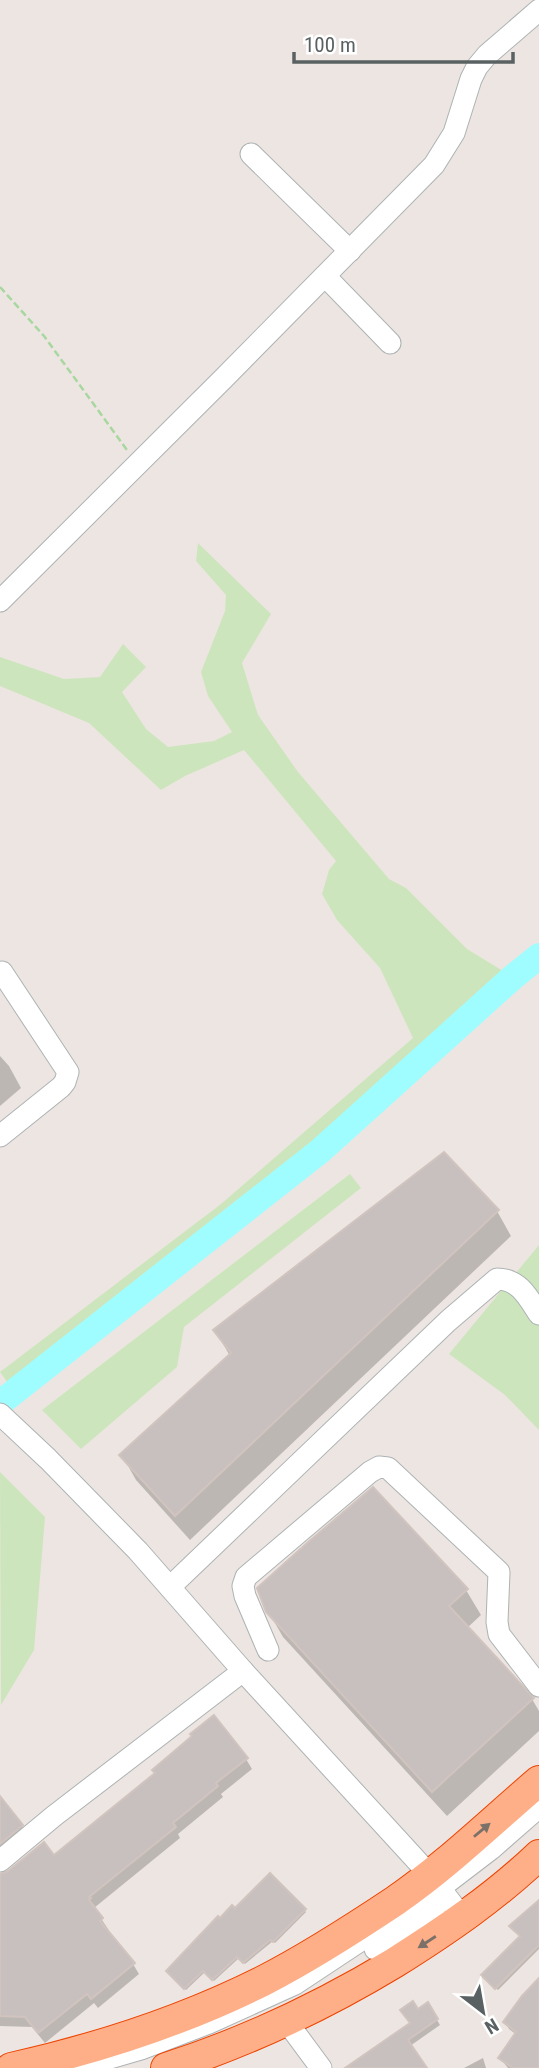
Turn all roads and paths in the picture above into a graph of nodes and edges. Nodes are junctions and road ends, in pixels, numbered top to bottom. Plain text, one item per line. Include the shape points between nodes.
1 (539, 10) edge
2 (251, 154) dead end
3 (350, 251) junction
4 (325, 276) junction
5 (0, 287) edge
6 (390, 343) dead end
7 (137, 464) junction
8 (0, 601) edge
9 (2, 972) dead end
10 (0, 1136) edge
11 (539, 1314) edge
12 (0, 1414) edge
13 (170, 1587) junction
14 (268, 1650) dead end
15 (243, 1671) junction
16 (539, 1686) edge
17 (539, 1781) edge
18 (539, 1807) edge
19 (539, 1822) edge
20 (539, 1855) edge
21 (0, 1861) edge
22 (445, 1895) junction
23 (287, 2022) junction
24 (0, 2059) edge
25 (65, 2063) edge
26 (11, 2068) edge
27 (122, 2068) edge
28 (166, 2068) edge
29 (321, 2068) edge

1 - 3 street via 477,67 454,133 434,165
2 - 3 street
3 - 4 street
4 - 6 street
4 - 7 street
5 - 7 path via 44,336
7 - 8 street
9 - 10 street via 68,1075 61,1087
11 - 13 street via 516,1283 497,1279
12 - 13 street
13 - 15 street
14 - 16 street via 245,1596 246,1577 370,1472 388,1468 499,1572 499,1634
15 - 21 street
15 - 22 street
22 -> 17 highway
18 - 22 street
19 - 22 street via 498,1859
20 - 22 highway via 517,1876
22 -> 23 highway via 344,1993
22 - 25 highway via 397,1900 265,1980
22 - 27 street via 407,1929 298,1998
23 - 28 highway
23 - 29 street
24 - 25 street
25 - 26 highway

